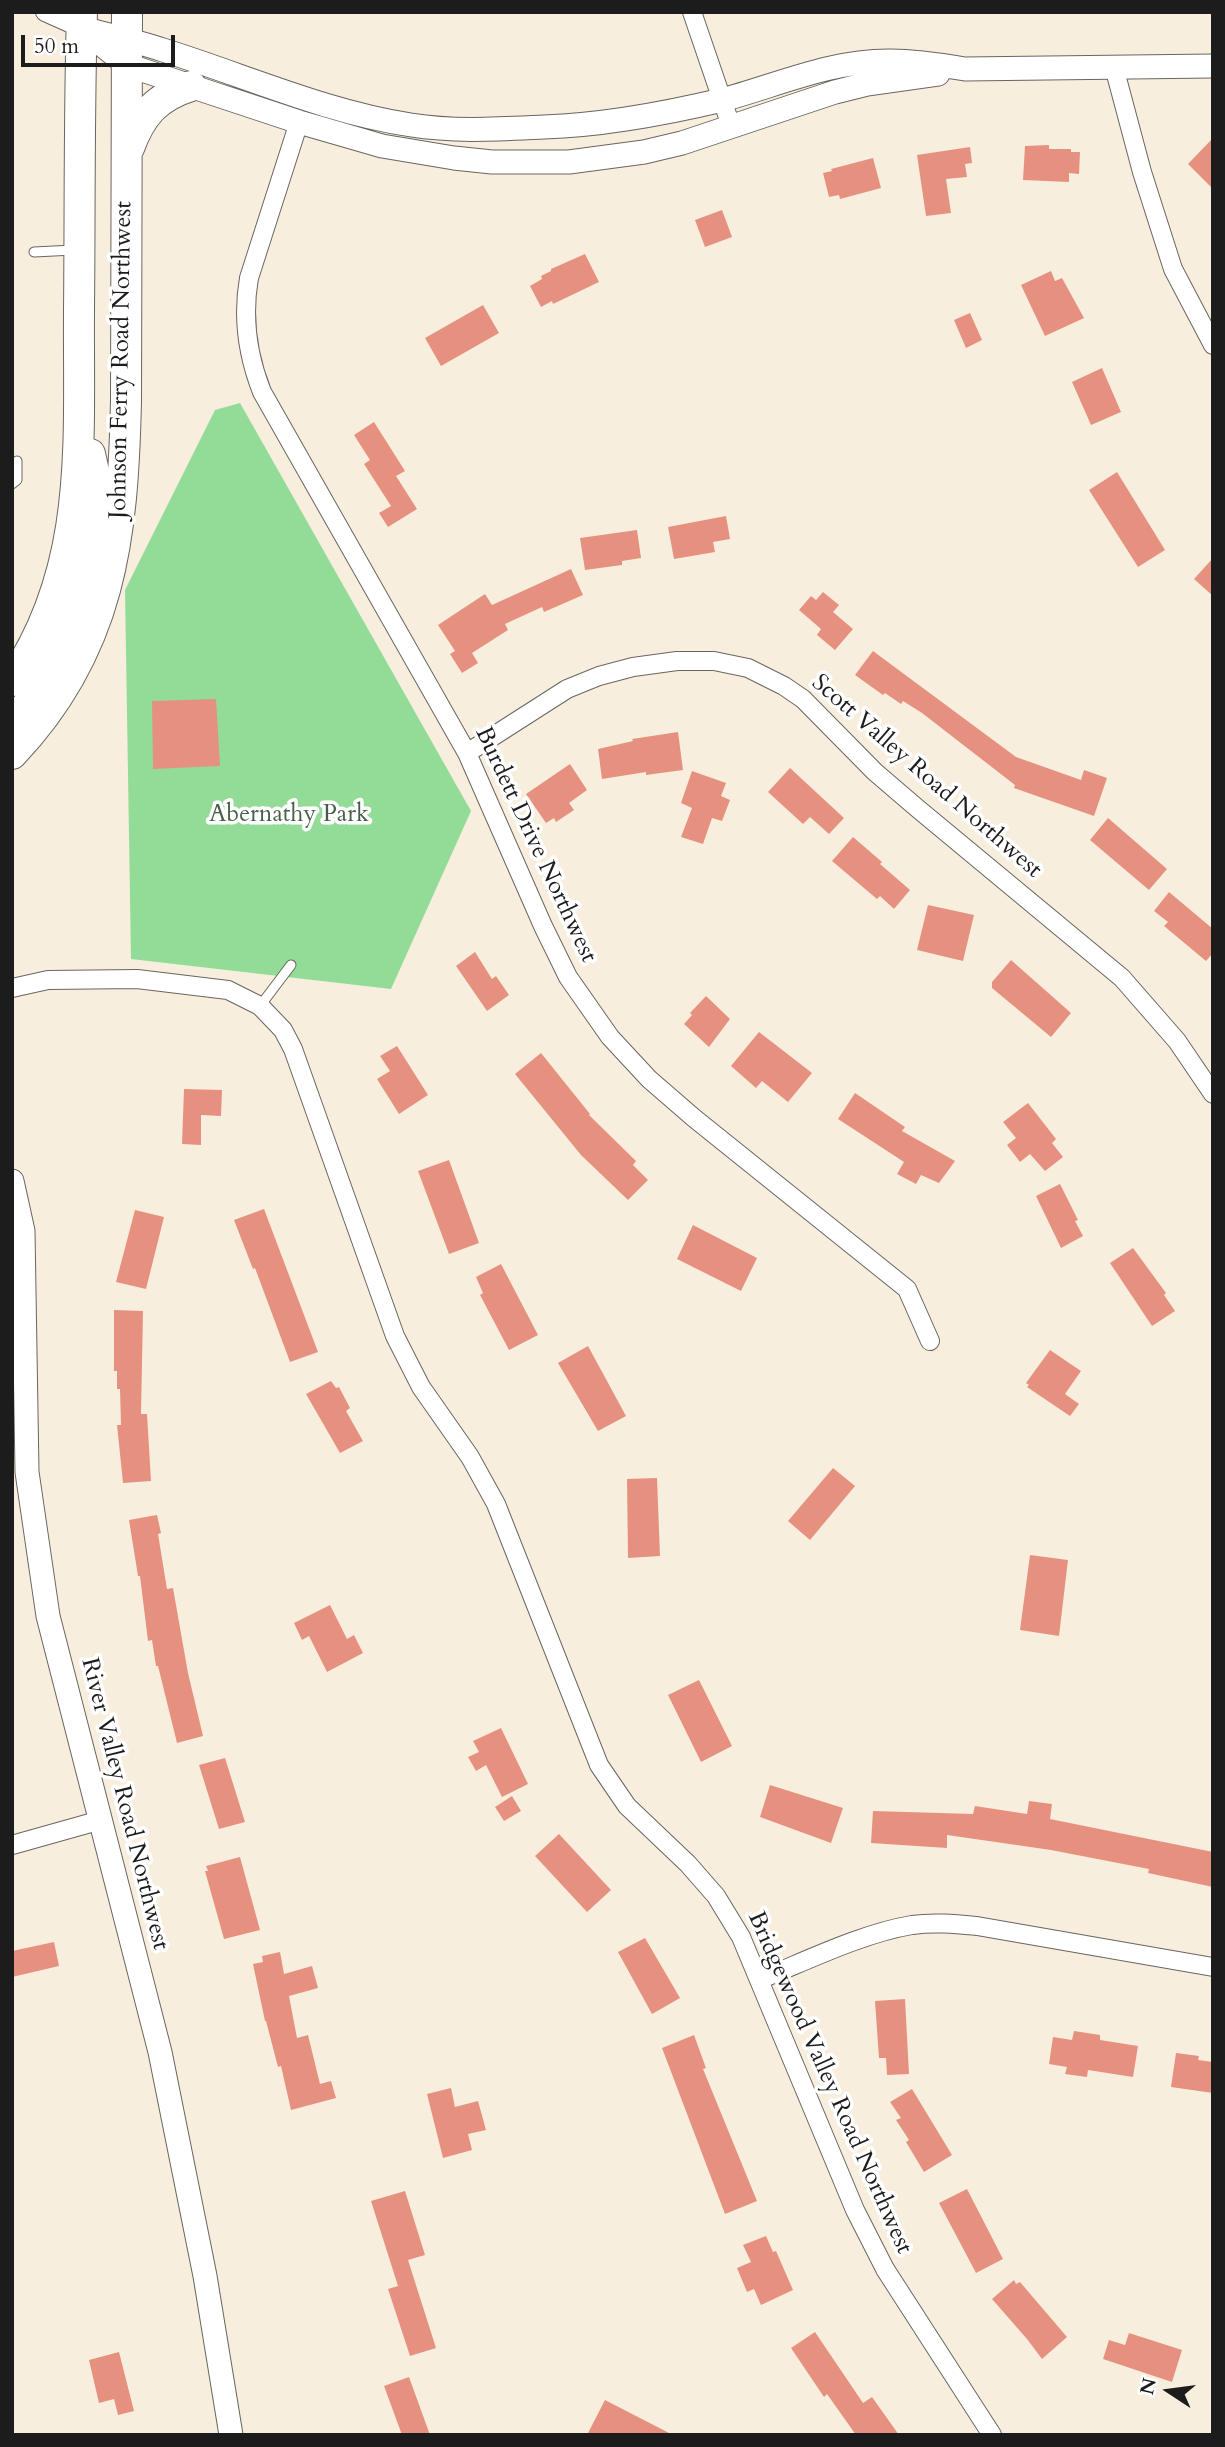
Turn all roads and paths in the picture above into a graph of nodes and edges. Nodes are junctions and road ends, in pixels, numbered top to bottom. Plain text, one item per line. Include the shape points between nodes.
1 (45, 12) edge
2 (692, 12) edge
3 (81, 20) edge
4 (127, 38) edge
5 (1213, 66) edge
6 (1114, 67) junction
7 (965, 69) junction
8 (191, 86) junction
9 (722, 99) junction
10 (299, 122) junction
11 (731, 126) junction
12 (126, 155) junction
13 (79, 250) junction
14 (34, 253) dead end
15 (1213, 345) edge
16 (78, 414) junction
17 (17, 461) dead end
18 (12, 484) edge
19 (12, 681) edge
20 (12, 725) edge
21 (467, 753) junction
22 (12, 754) edge
23 (291, 965) dead end
24 (12, 988) edge
25 (260, 1006) junction
26 (1213, 1094) edge
27 (12, 1181) edge
28 (930, 1342) dead end
29 (101, 1821) junction
30 (12, 1845) edge
31 (1213, 1967) edge
32 (759, 1980) junction
33 (231, 2435) edge
34 (992, 2435) edge

1 - 3 street
2 - 9 street
3 - 4 street
3 - 13 main road, Johnson Ferry Road Northwest
4 - 8 street
4 - 9 street via 309,100 413,125 594,124
4 - 12 main road, Johnson Ferry Road Northwest
5 - 6 street
6 - 7 street
6 - 15 street via 1173,269
7 - 9 street via 890,61 848,65
7 - 11 street via 867,84
8 - 10 street
8 - 12 main road via 163,97 149,110
9 - 11 street
10 - 11 street via 417,153 531,163 644,152
10 - 21 street, Burdett Drive Northwest via 249,278 250,359 262,392
12 - 22 main road, Johnson Ferry Road Northwest via 125,452 118,539 109,583 79,659 43,719
13 - 14 lane
13 - 16 main road, Johnson Ferry Road Northwest
16 - 19 main road, Johnson Ferry Road Northwest via 76,497 65,566 46,622
16 - 20 main road via 95,474 98,518 94,561 63,646
17 - 18 lane via 17,480
21 - 26 street, Scott Valley Road Northwest via 567,689 599,676 677,661 714,661 748,668 803,699 917,808 1122,978 1177,1041
21 - 28 street, Burdett Drive Northwest via 568,977 610,1037 694,1118 907,1289
23 - 25 lane
24 - 25 street, Bridgewood Valley Road Northwest via 48,980 137,979 228,990
25 - 32 street, Bridgewood Valley Road Northwest via 283,1030 293,1049 395,1336 421,1387 496,1504 599,1765 627,1805 716,1896 741,1937
27 - 29 street, River Valley Road Northwest via 23,1231 27,1472 41,1577
29 - 30 street
29 - 33 street, River Valley Road Northwest via 160,2052
31 - 32 street via 945,1923 881,1932
32 - 34 street, Bridgewood Valley Road Northwest via 855,2210 885,2269

